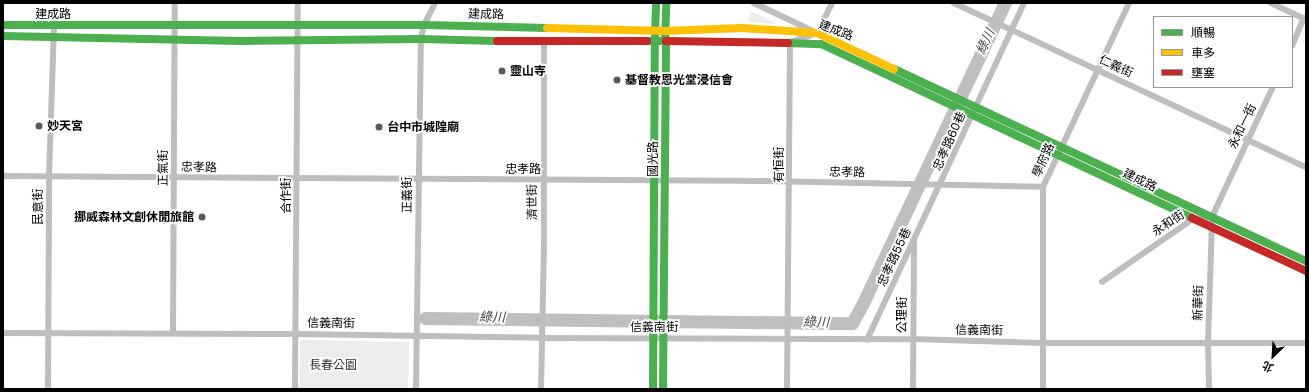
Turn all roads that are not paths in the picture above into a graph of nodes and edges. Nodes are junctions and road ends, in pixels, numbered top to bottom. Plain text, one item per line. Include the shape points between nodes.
1 (175, 3) edge
2 (298, 3) edge
3 (435, 3) edge
4 (656, 3) edge
5 (666, 3) edge
6 (754, 3) edge
7 (832, 3) edge
8 (954, 3) edge
9 (1024, 3) edge
10 (1129, 3) edge
11 (1271, 3) edge
12 (1305, 19) edge
13 (3, 25) edge
14 (175, 25) junction
15 (424, 25) junction
16 (54, 26) junction
17 (298, 26) junction
18 (655, 30) junction
19 (1012, 30) junction
20 (665, 31) junction
21 (817, 33) junction
22 (3, 36) edge
23 (52, 36) junction
24 (422, 39) junction
25 (174, 40) junction
26 (298, 40) junction
27 (655, 41) junction
28 (665, 41) junction
29 (544, 42) junction
30 (790, 42) junction
31 (1293, 44) edge
32 (1097, 70) junction
33 (1273, 88) edge
34 (976, 107) junction
35 (972, 116) junction
36 (1248, 140) junction
37 (1059, 150) junction
38 (1306, 167) edge
39 (3, 176) edge
40 (49, 177) junction
41 (173, 178) junction
42 (297, 179) junction
43 (543, 179) junction
44 (418, 180) junction
45 (655, 182) junction
46 (665, 182) junction
47 (790, 182) junction
48 (941, 184) junction
49 (1043, 187) junction
50 (1212, 218) junction
51 (1193, 219) junction
52 (1212, 226) junction
53 (914, 242) junction
54 (1306, 261) edge
55 (1306, 271) edge
56 (1102, 282) dead end
57 (49, 332) junction
58 (3, 333) edge
59 (173, 333) junction
60 (296, 334) junction
61 (654, 334) junction
62 (664, 334) junction
63 (418, 336) junction
64 (542, 338) junction
65 (913, 339) junction
66 (788, 340) junction
67 (867, 340) junction
68 (1043, 343) junction
69 (1208, 343) junction
70 (1306, 343) edge
71 (48, 389) edge
72 (295, 389) edge
73 (416, 389) edge
74 (541, 389) edge
75 (653, 389) edge
76 (663, 389) edge
77 (787, 389) edge
78 (913, 389) edge
79 (1043, 389) edge
80 (1209, 389) edge

1 - 14 street, 正氣街
2 - 17 street, 合作街
3 - 15 street, 正義街
4 - 18 main road, 國光路
5 - 20 main road, 國光路
6 - 21 street
7 - 21 street
8 - 19 street, 仁義街
9 - 19 street, 忠孝路60巷
10 - 32 street, 學府路
11 - 12 street
12 - 31 street
13 - 16 main road, 建成路
14 - 16 main road, 建成路
14 - 17 main road, 建成路
14 - 25 street, 正氣街
15 - 17 main road, 建成路
15 - 18 main road, 建成路
15 - 24 street, 正義街
16 - 23 street, 民意街
17 - 26 street, 合作街
18 - 20 main road, 建成路
18 - 27 main road, 國光路
19 - 32 street, 仁義街
19 - 34 street, 忠孝路60巷
20 - 21 main road, 建成路 via 742,28
20 - 28 main road, 國光路
21 - 30 street
21 - 34 main road, 建成路
22 - 23 main road, 建成路
23 - 25 main road, 建成路
23 - 40 street, 民意街
24 - 26 main road, 建成路
24 - 29 main road, 建成路
24 - 44 street, 正義街
25 - 26 main road, 建成路
25 - 41 street, 正氣街
26 - 42 street, 合作街
27 - 28 main road, 建成路
27 - 29 main road, 建成路
27 - 45 main road, 國光路
28 - 30 main road, 建成路
28 - 46 main road, 國光路
29 - 43 street, 濟世街
30 - 35 main road, 建成路 via 821,44
30 - 47 street, 有恒街
32 - 36 street, 仁義街
32 - 37 street, 學府路
33 - 36 street, 永和一街
34 - 35 street, 忠孝路60巷
34 - 37 main road, 建成路
35 - 37 main road, 建成路
35 - 48 street, 忠孝路60巷
36 - 38 street, 仁義街
36 - 50 street, 永和一街
37 - 49 street, 學府路
37 - 50 main road, 建成路
37 - 51 main road, 建成路
39 - 40 street, 忠孝路
40 - 41 street, 忠孝路
40 - 57 street, 民意街
41 - 42 street, 忠孝路
41 - 59 street, 正氣街
42 - 44 street, 忠孝路
42 - 60 street, 合作街
43 - 44 street, 忠孝路
43 - 45 street, 忠孝路
43 - 64 street, 濟世街
44 - 63 street, 正義街
45 - 46 street, 忠孝路
45 - 61 main road, 國光路
46 - 47 street, 忠孝路
46 - 62 main road, 國光路
47 - 48 street, 忠孝路
47 - 66 street, 有恒街
48 - 49 street, 忠孝路
48 - 53 street, 忠孝路55巷
49 - 68 street, 學府路
50 - 51 street, 永和街
50 - 52 street, 新華街
50 - 54 main road, 建成路
51 - 52 main road, 建成路
51 - 56 street, 永和街
52 - 55 main road, 建成路
52 - 69 street, 新華街
53 - 65 street, 公理街
53 - 67 street, 忠孝路55巷
57 - 58 street, 信義南街
57 - 59 street, 信義南街
57 - 71 street, 民意街
59 - 60 street, 信義南街
60 - 63 street, 信義南街
60 - 72 street, 合作街
61 - 62 street, 信義南街
61 - 64 street, 信義南街
61 - 75 main road
62 - 66 street, 信義南街
62 - 76 main road
63 - 64 street, 信義南街
63 - 73 street, 正義街
64 - 74 street
65 - 67 street, 信義南街
65 - 68 street, 信義南街
65 - 78 street, 公理街
66 - 67 street, 信義南街
66 - 77 street
68 - 69 street, 信義南街
68 - 79 street, 學府路
69 - 70 street, 信義南街
69 - 80 street, 新華街

